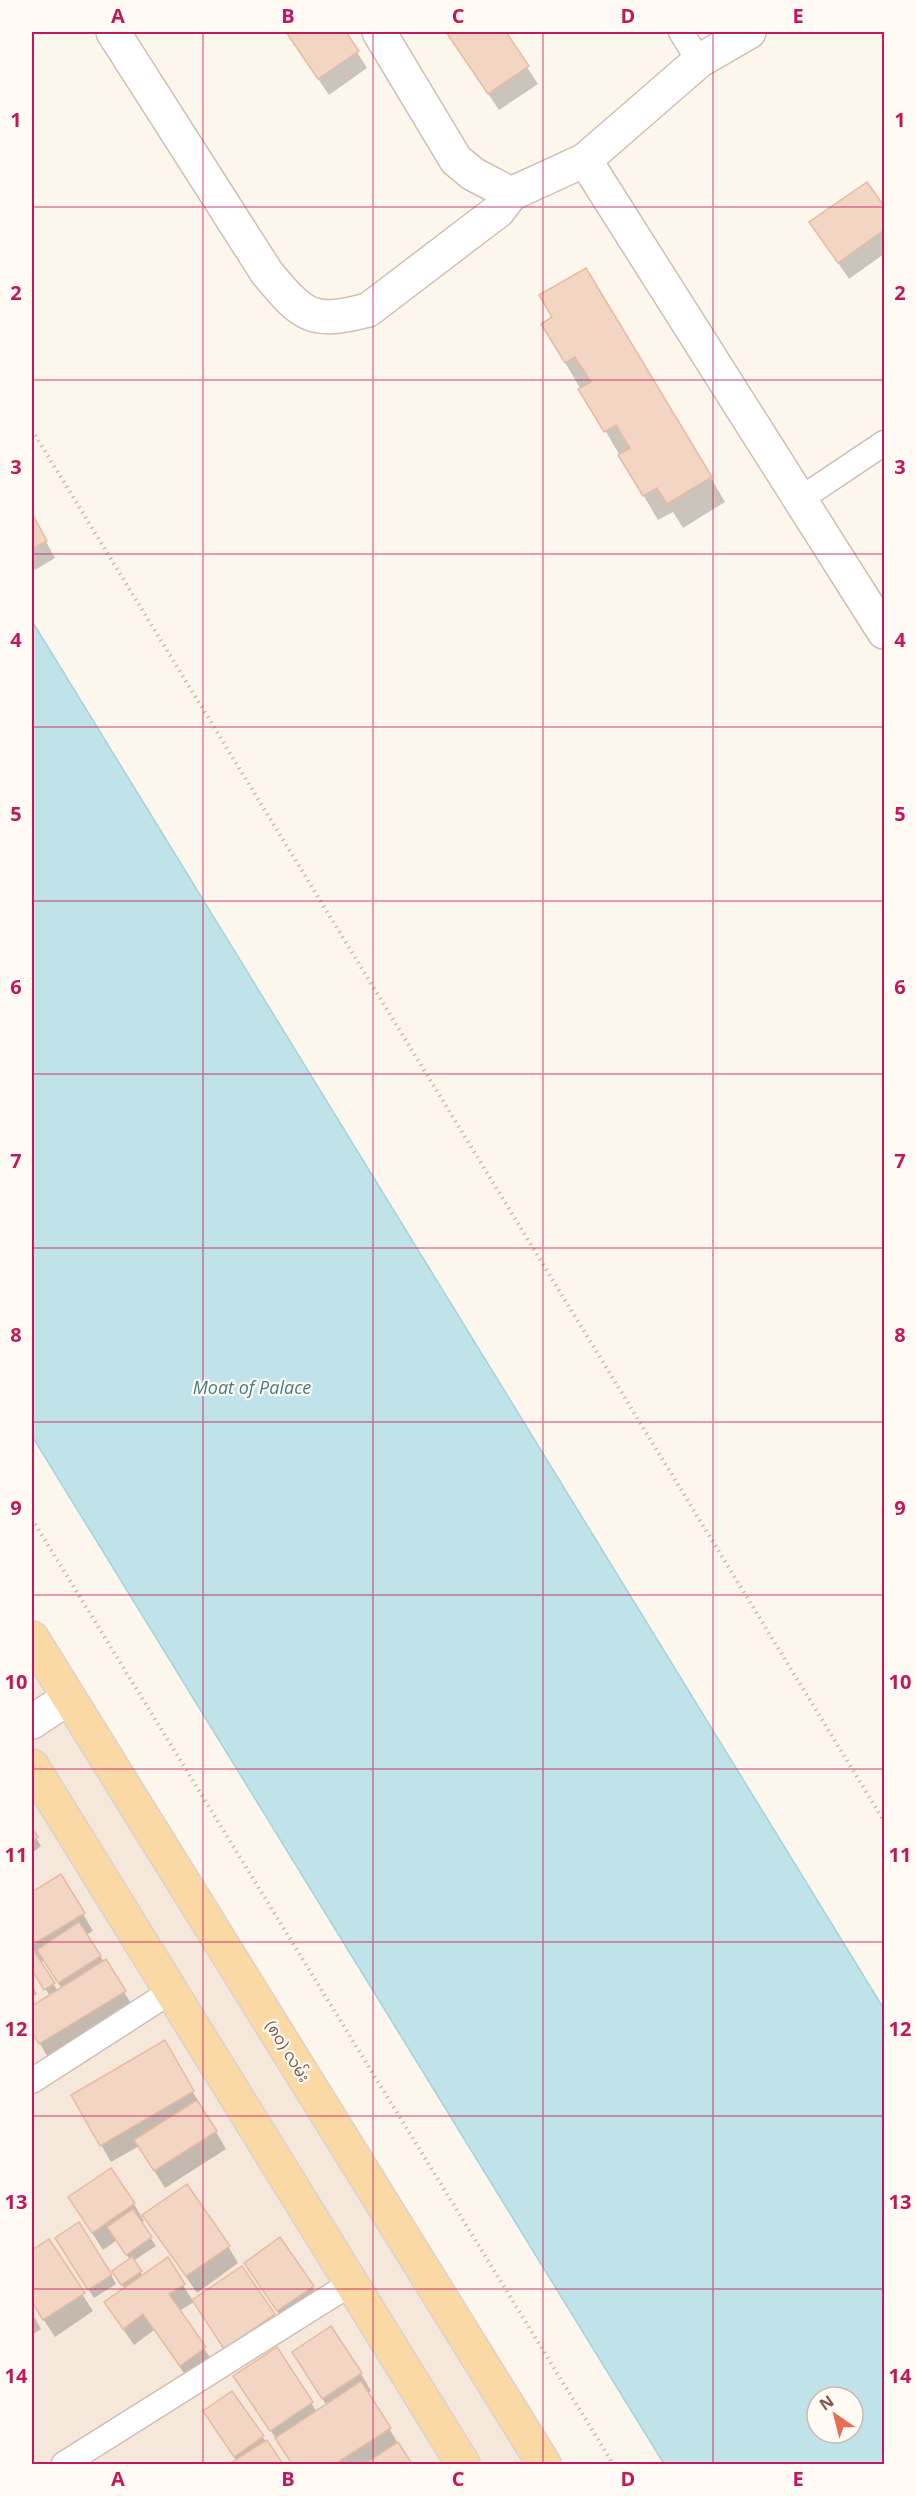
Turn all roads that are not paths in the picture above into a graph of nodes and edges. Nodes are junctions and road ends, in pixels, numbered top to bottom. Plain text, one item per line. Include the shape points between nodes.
1 (113, 32) edge
2 (379, 32) edge
3 (681, 32) edge
4 (749, 32) edge
5 (699, 61) junction
6 (585, 160) junction
7 (511, 194) junction
8 (885, 443) edge
9 (799, 500) junction
10 (885, 632) edge
11 (32, 1638) edge
12 (68, 1698) junction
13 (32, 1722) edge
14 (32, 1766) edge
15 (170, 1992) junction
16 (32, 2081) edge
17 (350, 2283) junction
18 (64, 2464) edge
19 (463, 2464) edge
20 (544, 2464) edge

1 - 7 street via 267,273 295,307 319,317 343,317 368,310 498,211
2 - 7 street via 456,160
3 - 5 lane
4 - 5 street
5 - 6 street
6 - 7 street
6 - 9 street
8 - 9 lane
9 - 10 street
11 - 12 main road, (၈၀) လမ်း
12 - 13 street
12 - 20 main road, (၈၀) လမ်း
14 - 15 main road
15 - 16 lane
15 - 17 main road
17 - 18 lane
17 - 19 main road

